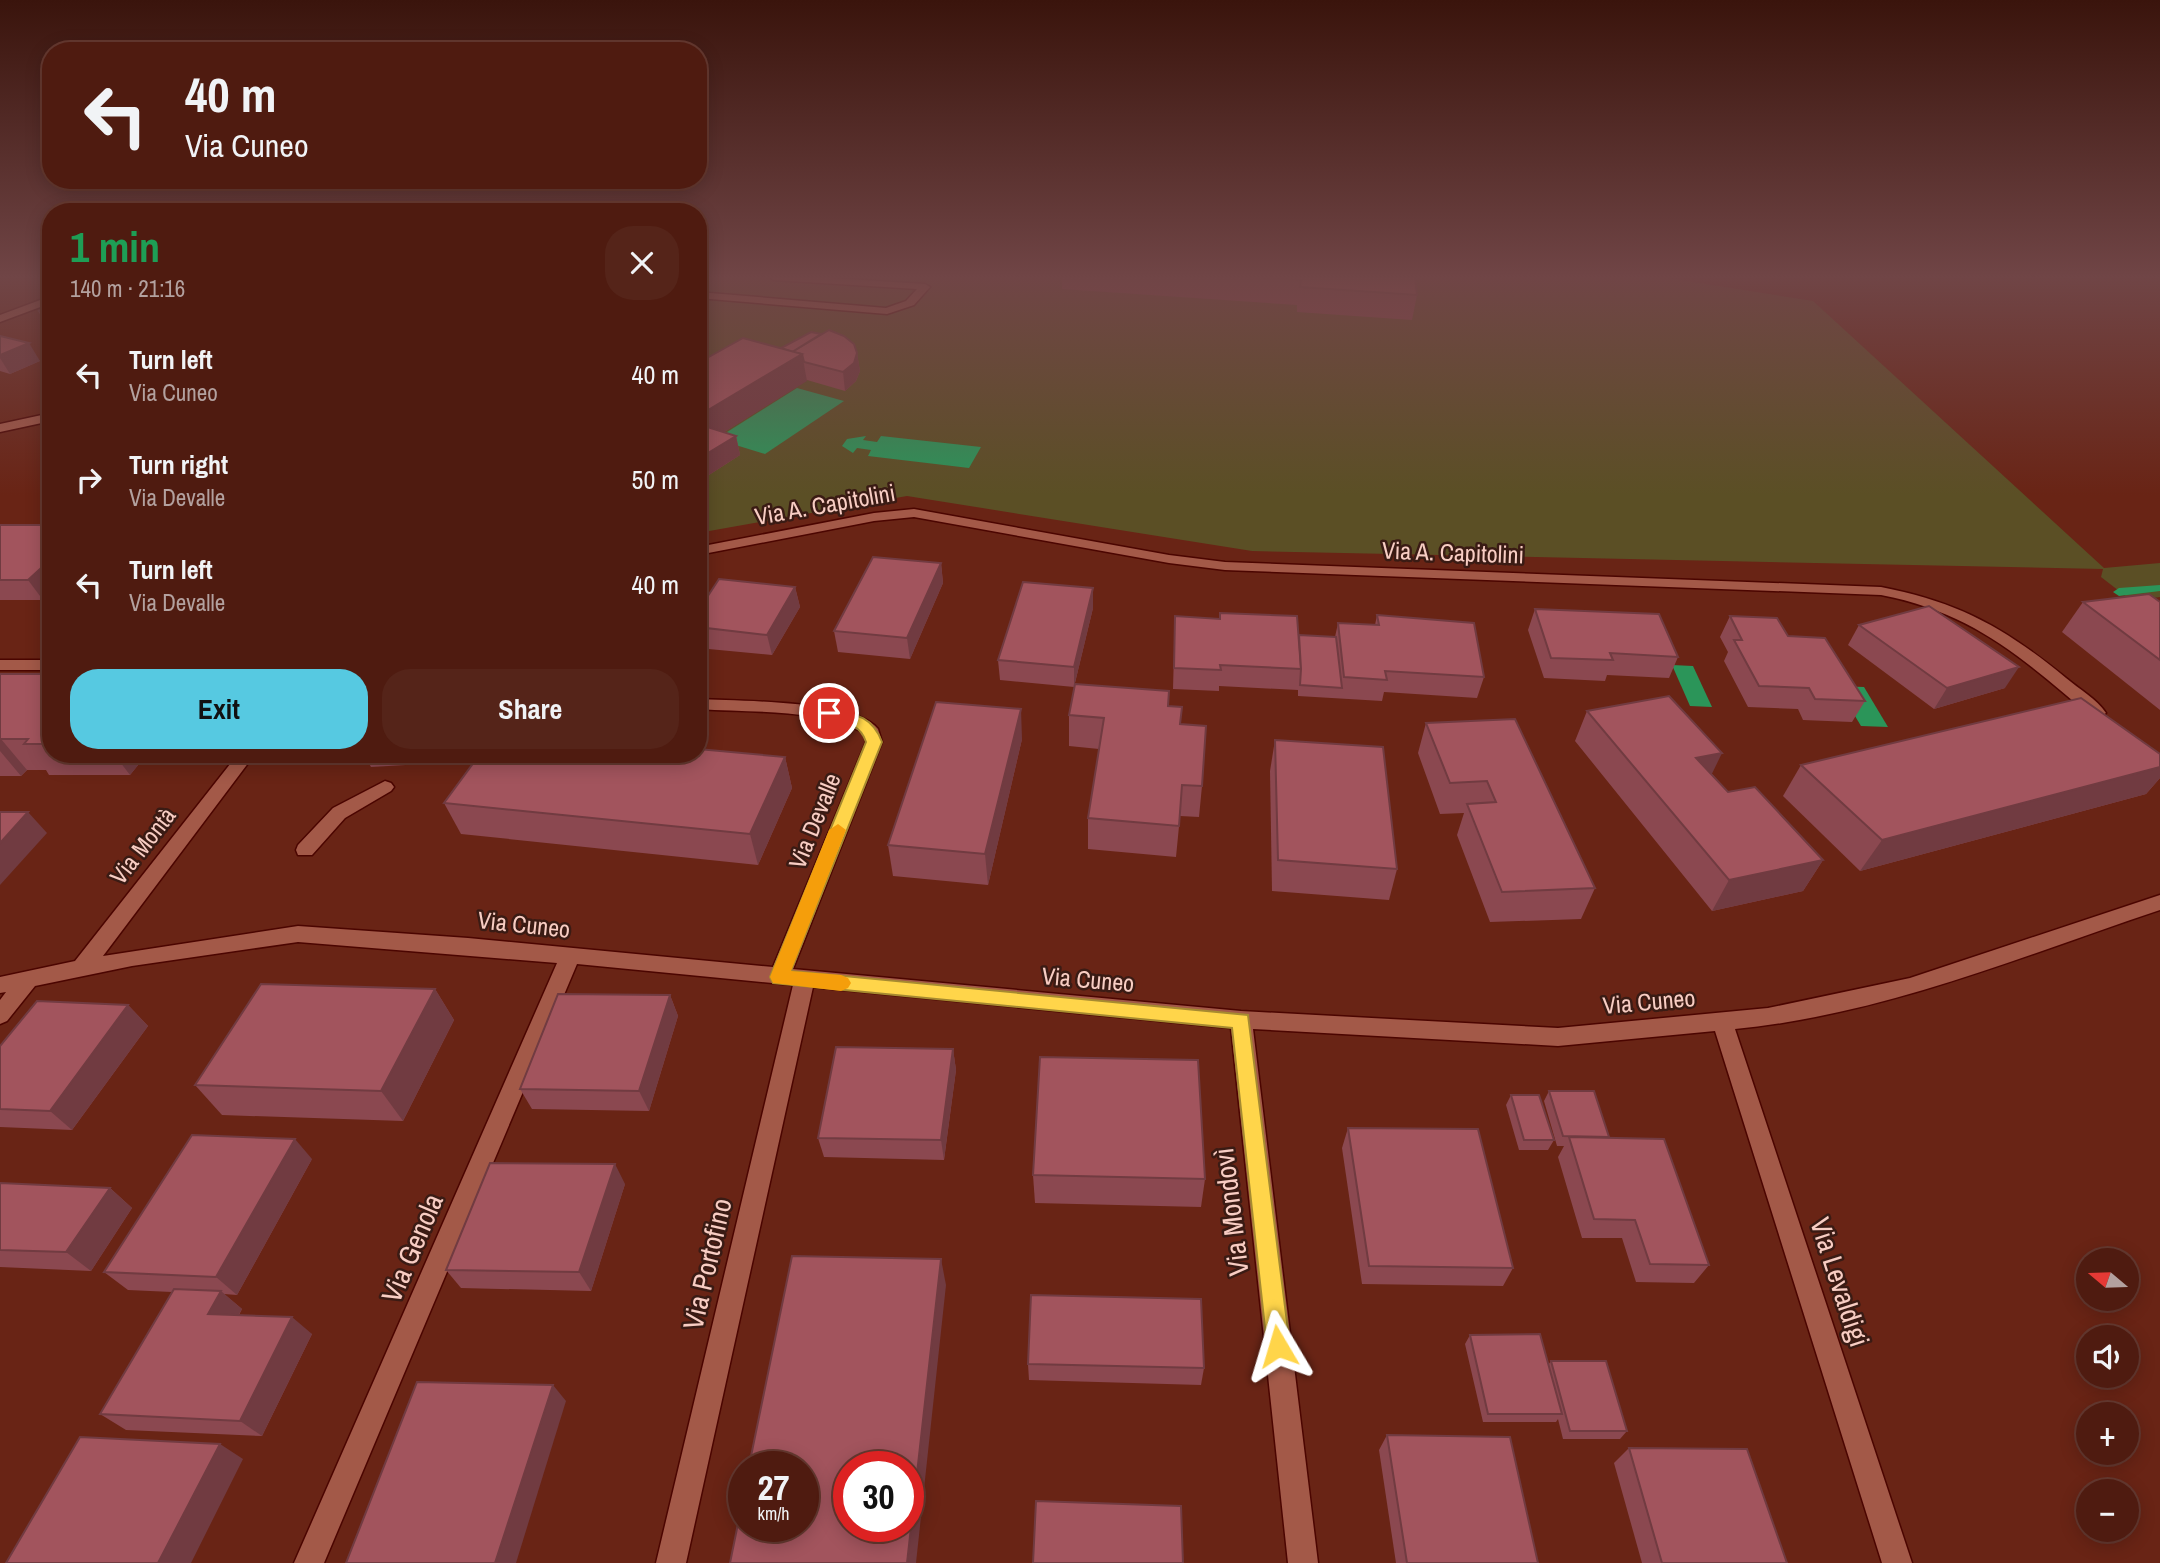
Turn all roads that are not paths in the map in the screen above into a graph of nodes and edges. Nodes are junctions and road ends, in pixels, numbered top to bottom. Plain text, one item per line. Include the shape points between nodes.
1 (42, 419) edge
2 (0, 428) edge
3 (707, 549) edge
4 (42, 664) edge
5 (0, 665) edge
6 (707, 705) edge
7 (2107, 720) edge
8 (240, 763) edge
9 (385, 787) dead end
10 (305, 850) dead end
11 (2160, 902) edge
12 (570, 956) junction
13 (81, 969) junction
14 (779, 977) junction
15 (29, 979) junction
16 (805, 979) junction
17 (0, 985) edge
18 (0, 1015) edge
19 (1241, 1020) junction
20 (1722, 1021) junction
21 (309, 1563) edge
22 (671, 1563) edge
23 (1303, 1563) edge
24 (1898, 1563) edge

1 - 2 street
3 - 7 street, Via A. Capitolini via 914,513 1225,566 1909,595 1972,617 2004,636
4 - 5 street
6 - 14 street, Via Devalle via 829,713 870,729 874,742
8 - 13 street, Via Montà
9 - 10 street via 339,813
11 - 20 street, Via Cuneo via 1910,986 1768,1017
12 - 13 street, Via Cuneo via 298,934
12 - 14 street, Via Cuneo
12 - 21 street, Via Genola
13 - 15 street, Via Cuneo
14 - 16 street, Via Cuneo
15 - 17 street, Via Cuneo
15 - 18 street
16 - 19 street, Via Cuneo
16 - 22 street, Via Portofino
19 - 20 street, Via Cuneo via 1558,1037
19 - 23 street, Via Mondovì
20 - 24 street, Via Levaldigi

